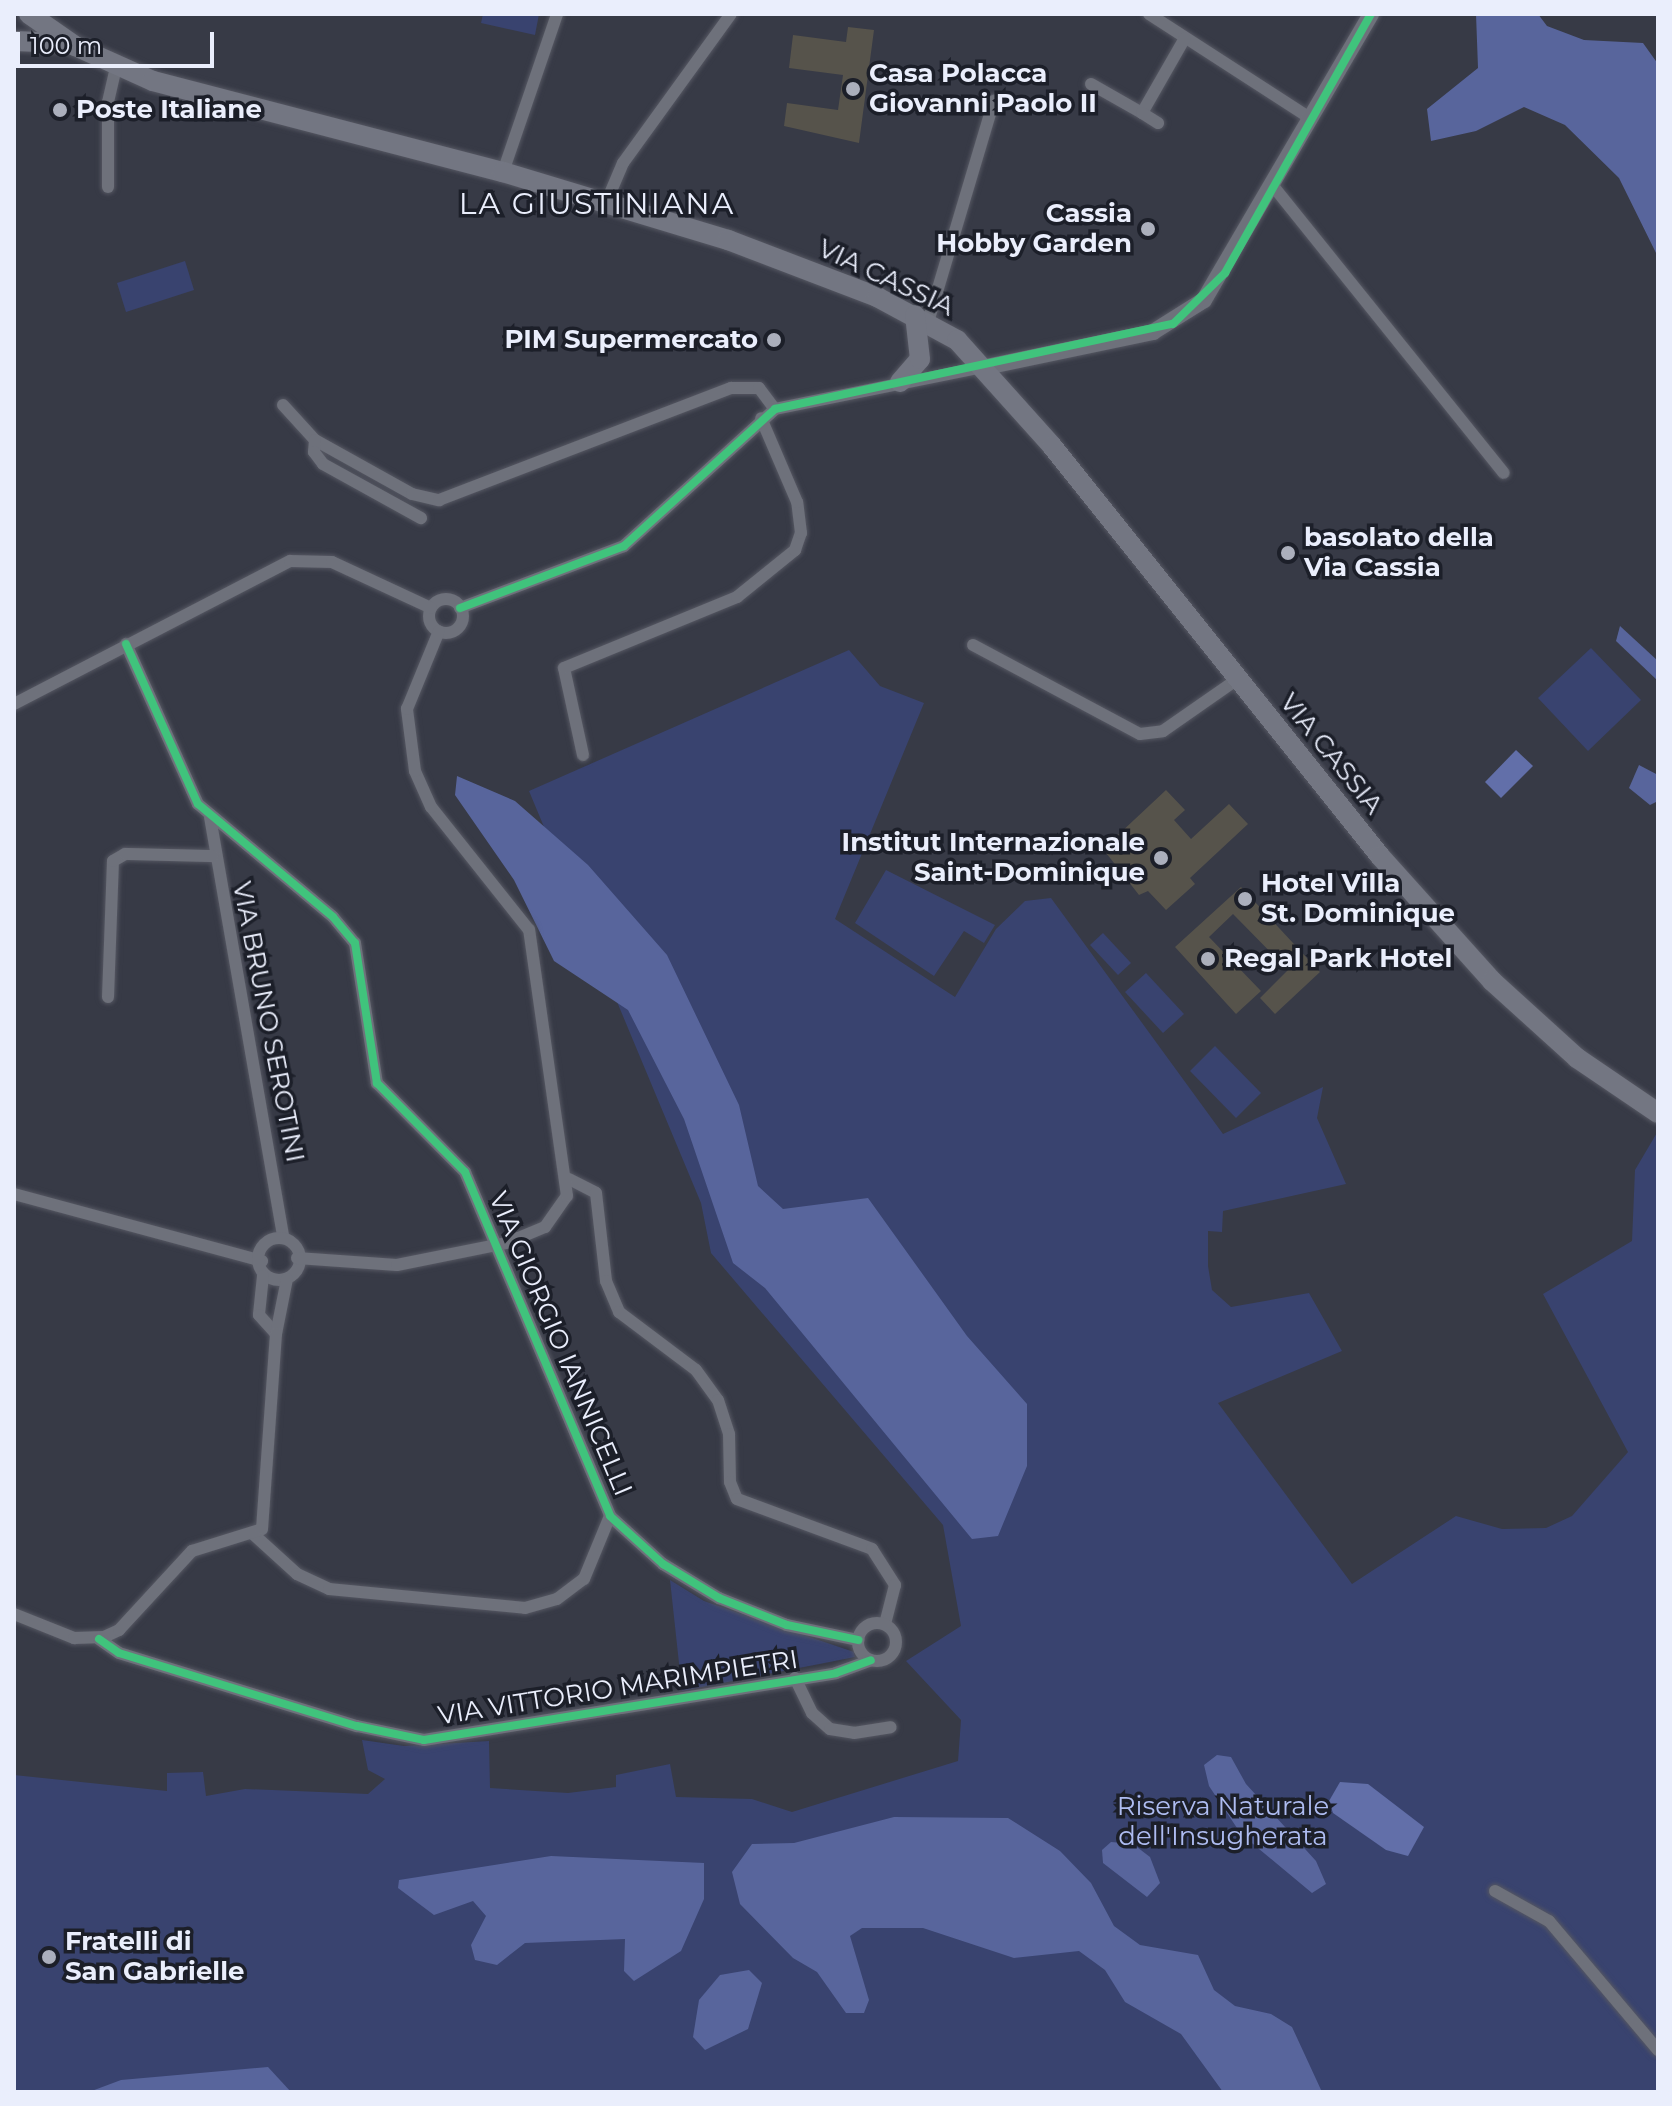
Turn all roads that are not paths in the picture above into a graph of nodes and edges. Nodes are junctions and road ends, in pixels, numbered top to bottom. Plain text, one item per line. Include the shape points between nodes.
1 (29, 14) edge
2 (557, 14) edge
3 (731, 14) edge
4 (1149, 14) edge
5 (1371, 14) edge
6 (1185, 38) junction
7 (14, 41) edge
8 (75, 46) junction
9 (116, 66) junction
10 (1091, 84) dead end
11 (994, 101) dead end
12 (1142, 113) junction
13 (1311, 119) junction
14 (1158, 123) dead end
15 (503, 172) junction
16 (1273, 186) junction
17 (108, 187) dead end
18 (606, 203) junction
19 (922, 319) junction
20 (986, 367) junction
21 (900, 382) junction
22 (283, 405) dead end
23 (775, 409) junction
24 (761, 418) junction
25 (315, 440) junction
26 (1504, 473) dead end
27 (421, 518) dead end
28 (431, 608) junction
29 (460, 608) junction
30 (439, 631) junction
31 (126, 644) junction
32 (973, 645) dead end
33 (1236, 680) junction
34 (14, 704) edge
35 (583, 755) dead end
36 (210, 817) junction
37 (213, 856) junction
38 (108, 997) dead end
39 (1658, 1113) edge
40 (569, 1179) junction
41 (17, 1197) edge
42 (283, 1235) junction
43 (498, 1245) junction
44 (297, 1258) junction
45 (262, 1261) junction
46 (263, 1276) junction
47 (287, 1279) junction
48 (276, 1334) junction
49 (610, 1516) junction
50 (252, 1533) junction
51 (14, 1614) edge
52 (885, 1624) junction
53 (99, 1639) junction
54 (858, 1640) junction
55 (871, 1660) junction
56 (795, 1678) junction
57 (891, 1727) dead end
58 (1495, 1891) dead end
59 (1658, 2050) edge

1 - 8 main road, VIA CASSIA
2 - 15 street
3 - 18 street via 623,163
4 - 6 street
5 - 13 street
6 - 12 street
6 - 13 street
7 - 8 main road
8 - 9 main road, VIA CASSIA
9 - 15 main road, VIA CASSIA via 191,92
9 - 17 street via 107,111
10 - 12 street
11 - 19 street
12 - 14 street
13 - 16 street
15 - 18 main road, VIA CASSIA
16 - 20 street via 1218,283 1173,324
16 - 26 street
18 - 19 main road, VIA CASSIA via 767,254
19 - 20 main road, VIA CASSIA
19 - 21 main road via 920,359
20 - 21 street
20 - 33 main road, VIA CASSIA
21 - 23 street
22 - 25 street
23 - 24 street
23 - 25 street via 759,388 731,388 439,500 412,494
24 - 29 street via 674,506 624,546
24 - 35 street via 797,502 801,533 795,550 737,597 564,668
25 - 27 street via 323,464
28 - 29 street via 446,599
28 - 30 street via 430,621
28 - 31 street via 332,562 303,558 252,577
29 - 30 street via 458,627
30 - 40 street via 407,709 415,771 441,822 528,926
31 - 34 street
31 - 36 street, VIA GIORGIO IANNICELLI via 189,789
32 - 33 street via 1140,734 1163,731
33 - 39 main road, VIA CASSIA via 1492,981 1577,1058
36 - 37 street, VIA BRUNO SEROTINI
36 - 43 street, VIA GIORGIO IANNICELLI via 351,938 363,969 377,1083 459,1163
37 - 38 street via 125,854 113,861
37 - 42 street, VIA BRUNO SEROTINI via 256,1057
40 - 43 street via 552,1221
40 - 52 street via 596,1193 606,1281 616,1308 633,1328 696,1370 718,1400 729,1434 730,1482 737,1499 872,1549 895,1585
41 - 45 street
42 - 44 street
42 - 45 street via 269,1241
43 - 44 street via 397,1265
43 - 49 street, VIA GIORGIO IANNICELLI
44 - 47 street
45 - 46 street
46 - 47 street
46 - 48 street via 259,1315
47 - 48 street
48 - 50 street via 266,1517
49 - 50 street, VIA GIORGIO IANNICELLI via 584,1579 557,1599 525,1608 335,1591 297,1574
49 - 54 street via 663,1564 719,1598 774,1621
50 - 53 street via 215,1539 192,1551 119,1630
51 - 53 street via 70,1637
52 - 54 street via 867,1625
52 - 55 street via 897,1646 884,1660
53 - 56 street, VIA VITTORIO MARIMPIETRI via 119,1653 357,1726 424,1740
54 - 55 street
55 - 56 street, VIA VITTORIO MARIMPIETRI
56 - 57 street via 812,1713 830,1729 854,1733
58 - 59 street via 1549,1921

